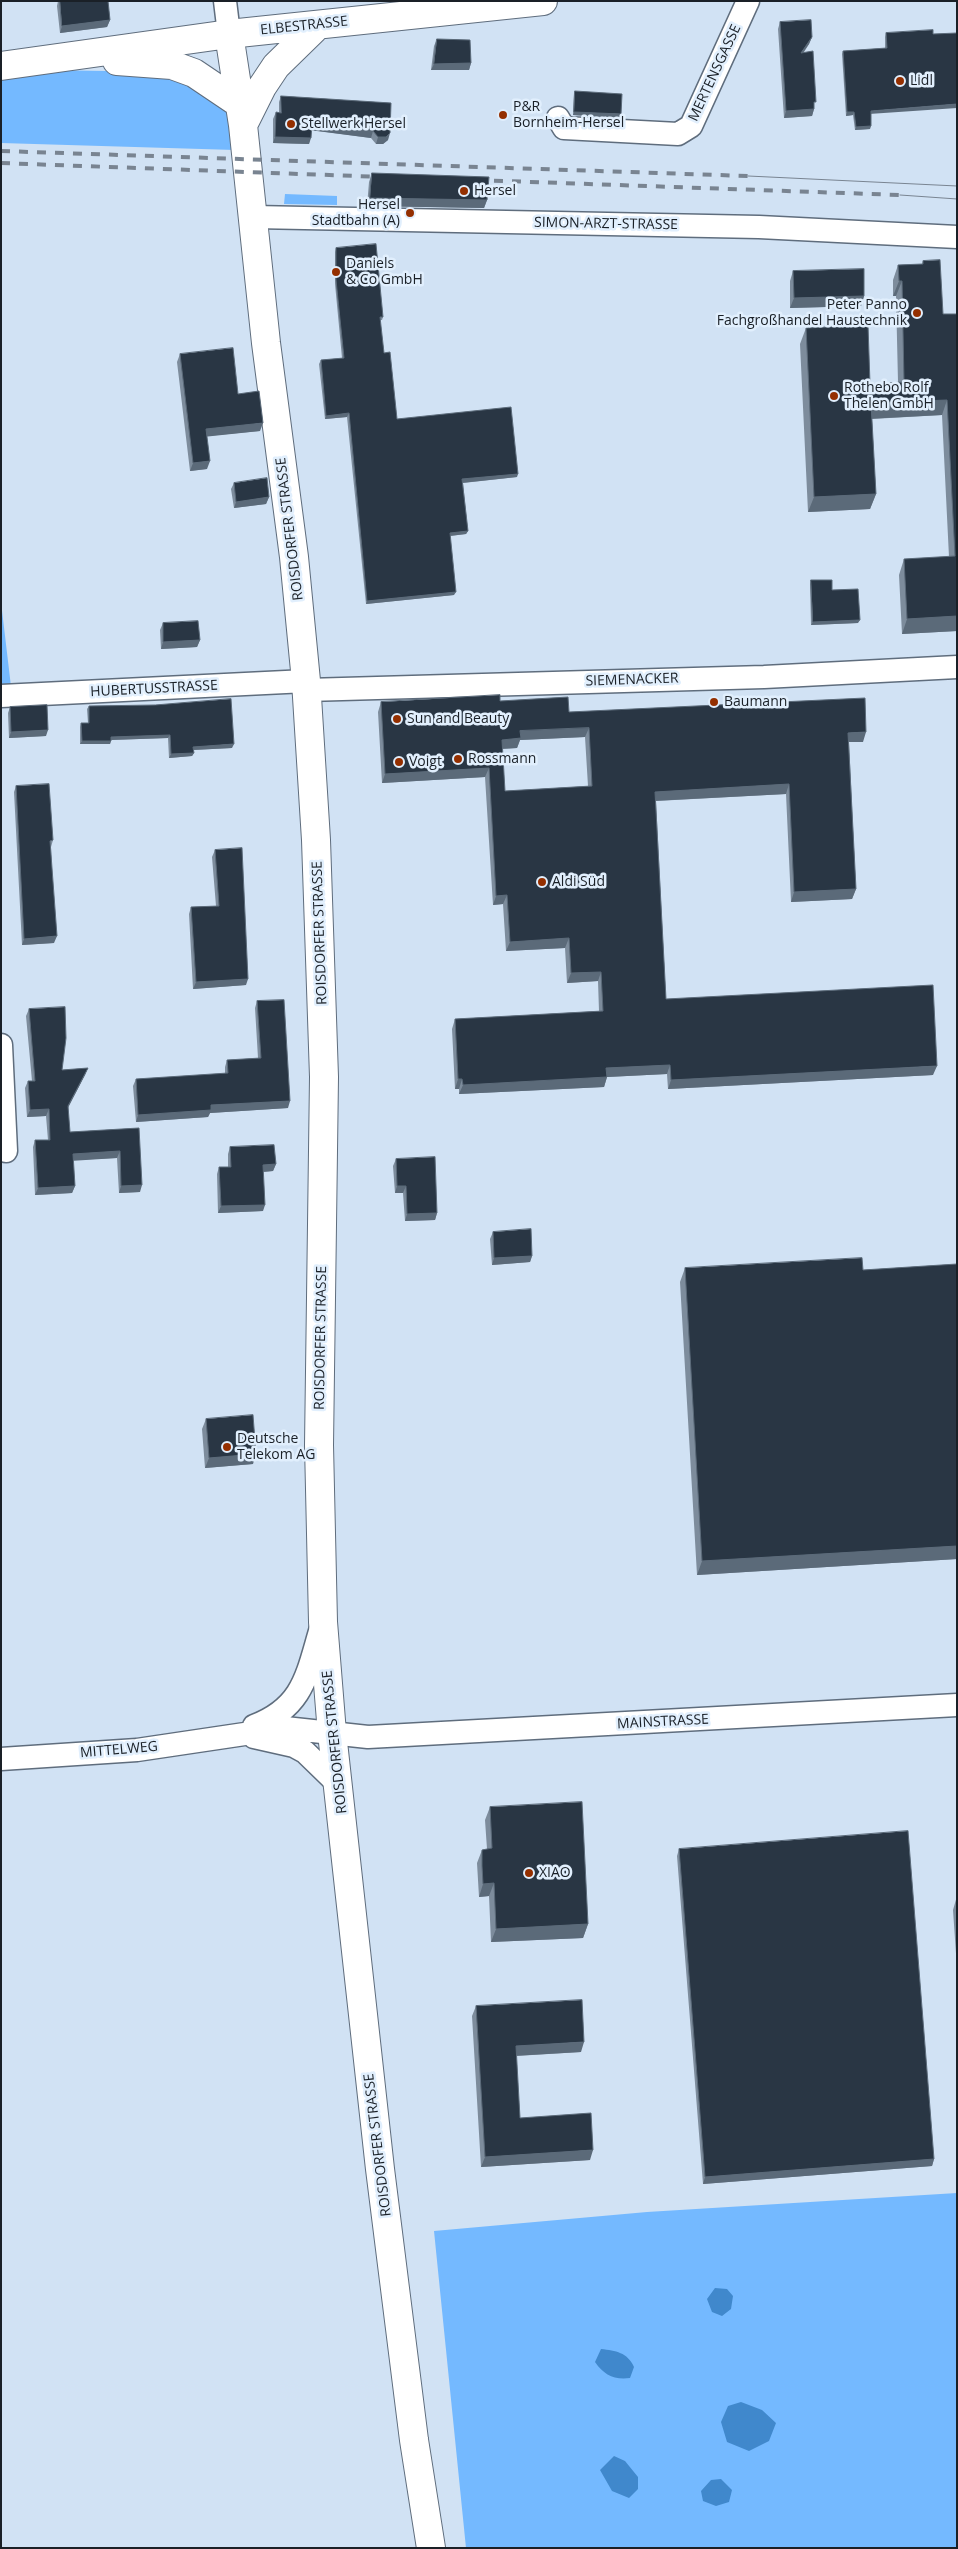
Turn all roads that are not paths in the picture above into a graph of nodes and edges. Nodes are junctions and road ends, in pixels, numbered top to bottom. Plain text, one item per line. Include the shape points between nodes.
1 (225, 1) edge
2 (543, 1) edge
3 (748, 1) edge
4 (317, 26) junction
5 (229, 34) junction
6 (66, 58) junction
7 (1, 66) edge
8 (242, 115) junction
9 (558, 118) dead end
10 (254, 217) junction
11 (957, 237) edge
12 (957, 667) edge
13 (307, 685) junction
14 (1, 696) edge
15 (1, 1045) edge
16 (6, 1151) dead end
17 (323, 1622) junction
18 (957, 1705) edge
19 (332, 1733) junction
20 (236, 1734) junction
21 (368, 1737) joint
22 (1, 1758) edge
23 (339, 1785) junction
24 (431, 2548) edge

1 - 5 street
2 - 4 main road, ELBESTRASSE
3 - 9 street, MERTENSGASSE via 691,126 678,134 564,128
4 - 5 main road, ELBESTRASSE
4 - 8 main road via 276,66
5 - 6 main road, ELBESTRASSE
5 - 8 main road, ROISDORFER STRASSE
6 - 7 main road, ELBESTRASSE
6 - 8 main road, ELBESTRASSE via 172,66 194,73
8 - 10 main road, ROISDORFER STRASSE
10 - 11 street, SIMON-ARZT-STRASSE via 759,227
10 - 13 main road, ROISDORFER STRASSE
12 - 13 street, SIEMENACKER via 764,676
13 - 14 street, HUBERTUSSTRASSE
13 - 17 main road, ROISDORFER STRASSE via 324,1077 319,1445
15 - 16 street
17 - 19 main road, ROISDORFER STRASSE
17 - 20 street, MITTELWEG via 305,1680 296,1697 270,1720
18 - 21 street, MAINSTRASSE
19 - 20 street, MITTELWEG via 285,1728
19 - 21 street, MITTELWEG
19 - 23 main road, ROISDORFER STRASSE
20 - 22 street, MITTELWEG via 137,1750
20 - 23 street, MITTELWEG via 294,1746 305,1752
23 - 24 main road, ROISDORFER STRASSE via 380,2169

